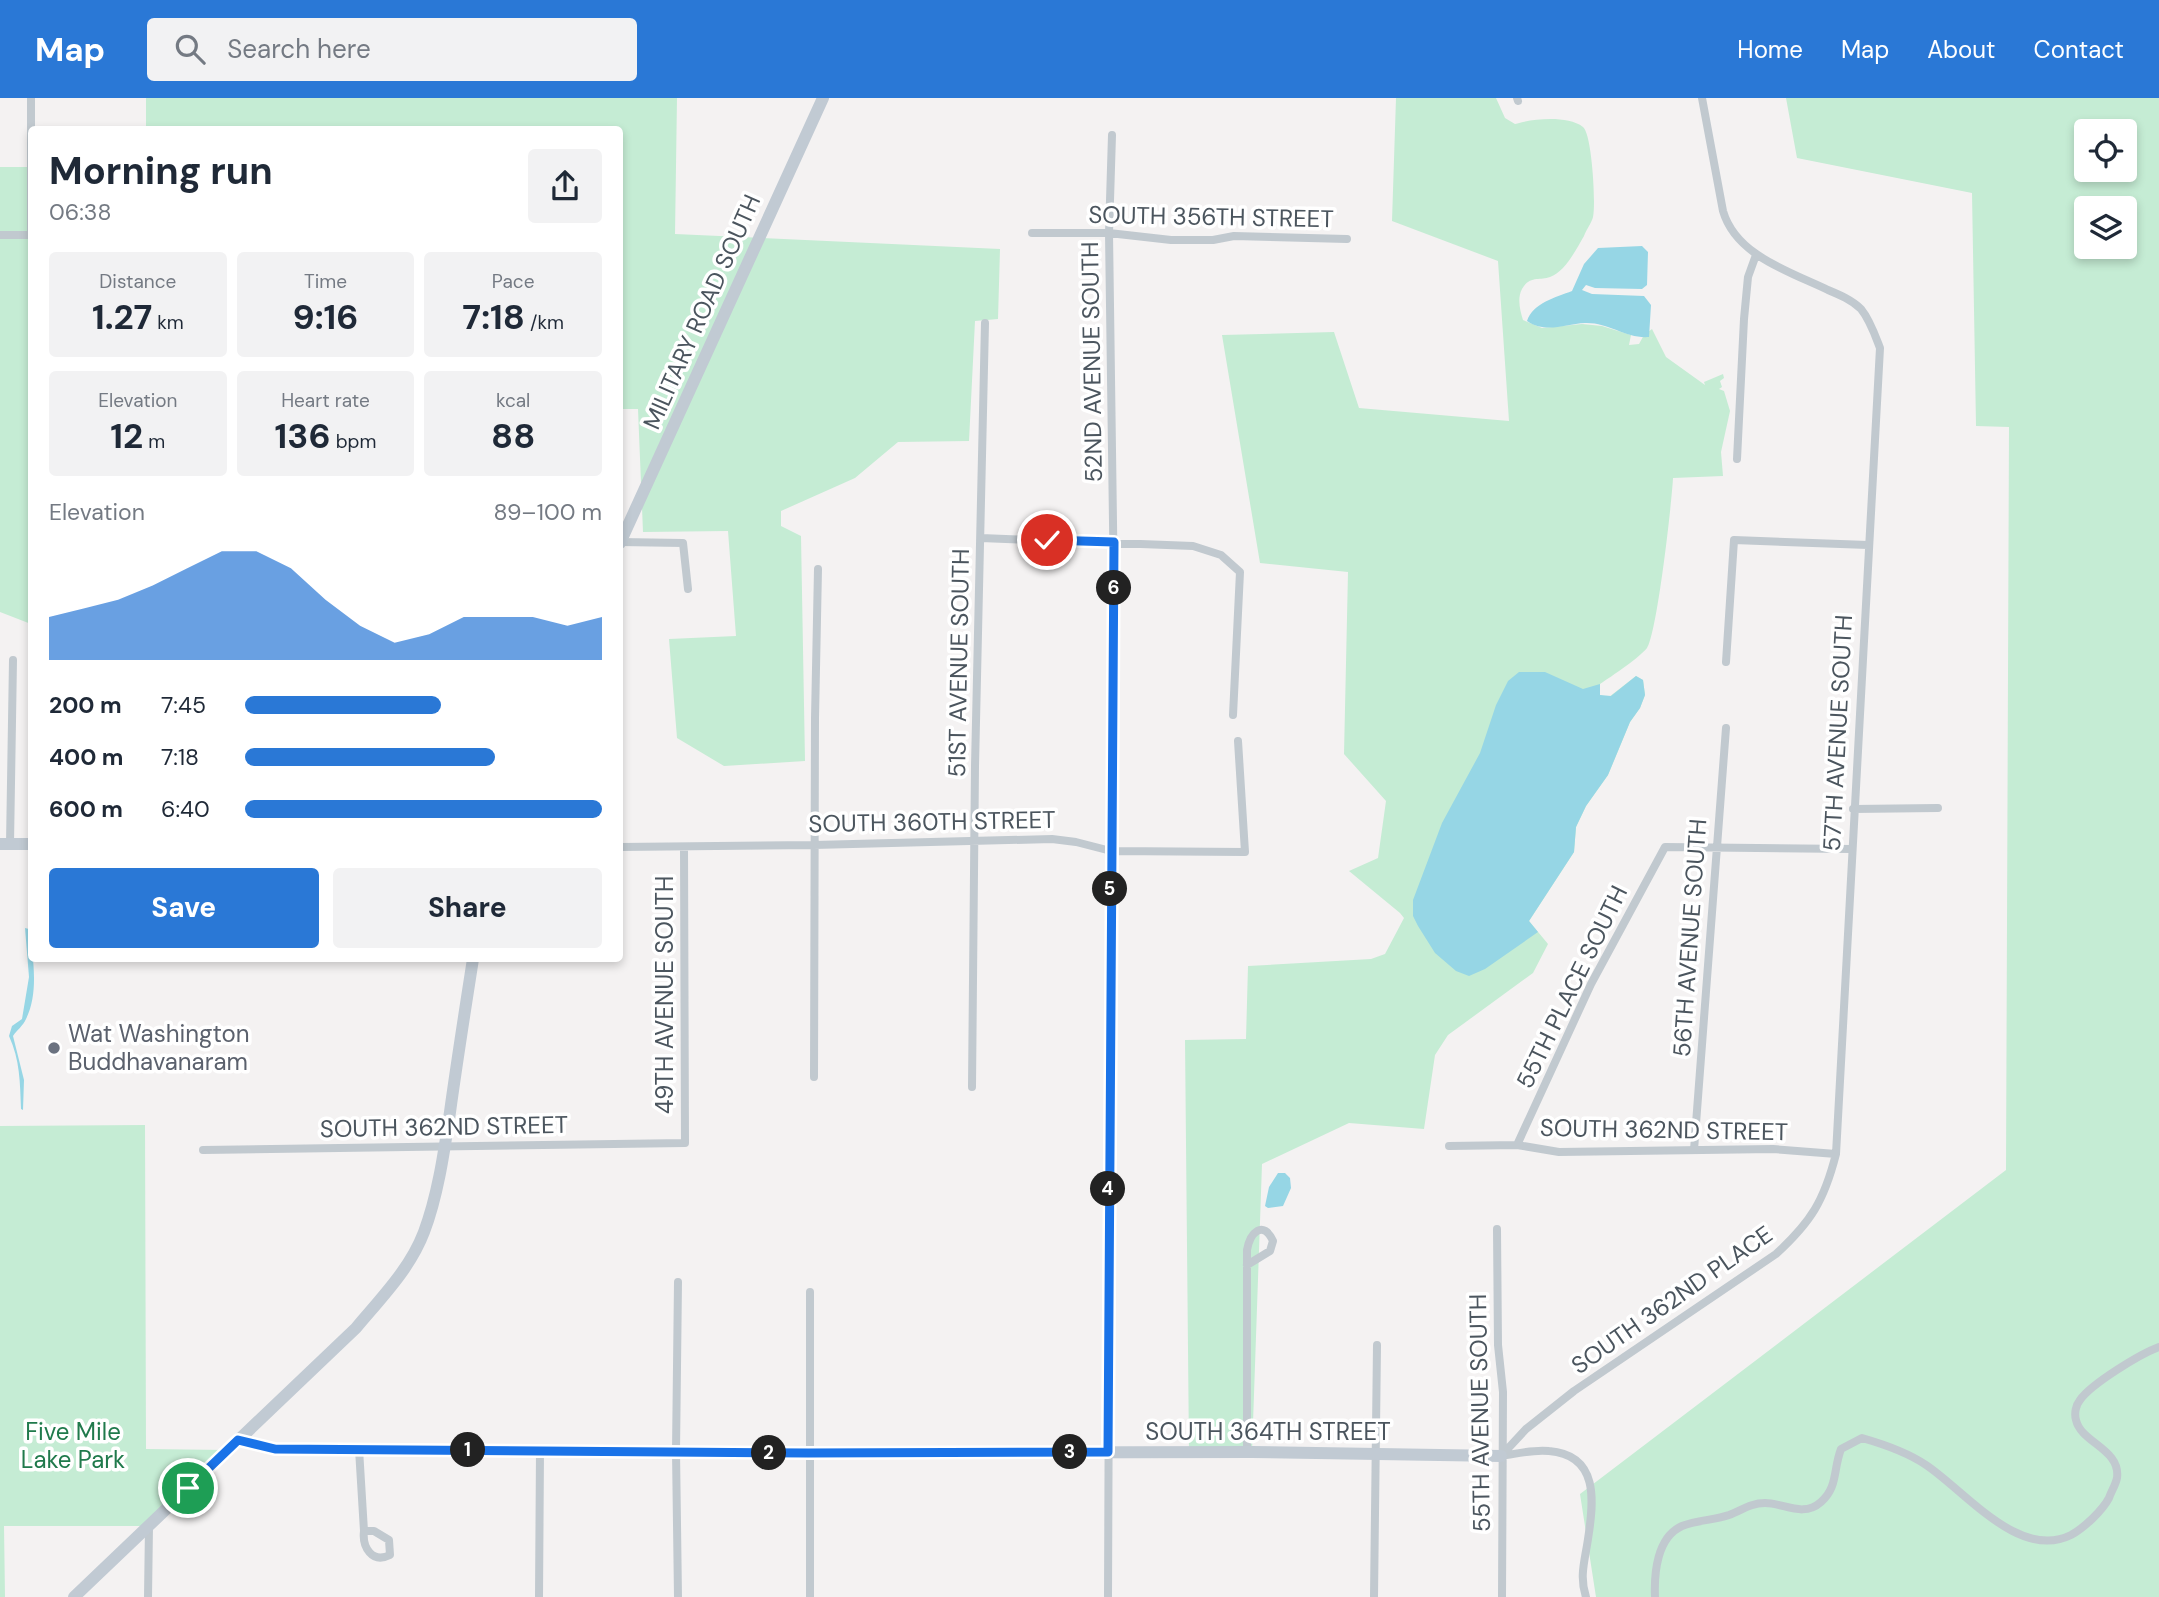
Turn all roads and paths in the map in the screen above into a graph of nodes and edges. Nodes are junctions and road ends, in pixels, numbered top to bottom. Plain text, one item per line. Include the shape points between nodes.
1 (31, 98) edge
2 (823, 98) edge
3 (1702, 98) edge
4 (31, 126) edge
5 (1112, 135) dead end
6 (1032, 233) dead end
7 (1109, 233) junction
8 (28, 234) edge
9 (0, 235) edge
10 (1347, 239) dead end
11 (1756, 255) junction
12 (985, 323) dead end
13 (1737, 459) dead end
14 (623, 536) edge
15 (981, 538) junction
16 (1114, 542) junction
17 (623, 543) edge
18 (1868, 545) junction
19 (818, 569) dead end
20 (688, 589) dead end
21 (13, 660) dead end
22 (1726, 662) dead end
23 (1233, 715) dead end
24 (1726, 728) dead end
25 (1238, 741) dead end
26 (1938, 808) dead end
27 (1853, 809) junction
28 (976, 842) junction
29 (5, 844) edge
30 (28, 845) edge
31 (814, 845) junction
32 (623, 847) edge
33 (684, 847) junction
34 (1716, 847) junction
35 (1851, 849) junction
36 (1111, 851) junction
37 (473, 962) edge
38 (814, 1077) dead end
39 (972, 1087) dead end
40 (685, 1143) joint
41 (445, 1145) junction
42 (1517, 1145) junction
43 (1449, 1146) dead end
44 (204, 1150) dead end
45 (1694, 1150) junction
46 (1836, 1154) junction
47 (1497, 1228) dead end
48 (1247, 1265) dead end
49 (678, 1282) dead end
50 (810, 1292) dead end
51 (1377, 1345) dead end
52 (2159, 1347) edge
53 (238, 1440) junction
54 (359, 1449) junction
55 (540, 1451) junction
56 (676, 1451) junction
57 (1108, 1452) junction
58 (1247, 1452) junction
59 (808, 1453) junction
60 (1374, 1454) junction
61 (1501, 1455) junction
62 (149, 1526) junction
63 (364, 1531) dead end
64 (74, 1597) edge
65 (148, 1597) edge
66 (539, 1597) edge
67 (678, 1597) edge
68 (810, 1597) edge
69 (1108, 1597) edge
70 (1374, 1597) edge
71 (1502, 1597) edge
72 (1586, 1597) edge
73 (1655, 1597) edge

1 - 4 street
2 - 14 street, MILITARY ROAD SOUTH
3 - 11 street via 1726,221
5 - 7 street, 52ND AVENUE SOUTH
6 - 7 street, SOUTH 356TH STREET
7 - 10 street, SOUTH 356TH STREET via 1171,240 1234,236
7 - 16 street, 52ND AVENUE SOUTH
8 - 9 street
11 - 13 street via 1748,276
11 - 18 street, 57TH AVENUE SOUTH via 1851,301 1867,316 1880,348
12 - 15 street, 51ST AVENUE SOUTH
15 - 16 street
15 - 28 street, 51ST AVENUE SOUTH
16 - 23 street via 1193,546 1221,555 1240,572
16 - 36 street, 52ND AVENUE SOUTH
17 - 20 street via 683,543
18 - 22 street via 1734,540
18 - 27 street, 57TH AVENUE SOUTH
19 - 31 street
21 - 29 street
24 - 34 street, 56TH AVENUE SOUTH
25 - 36 street, SOUTH 360TH STREET via 1245,852
26 - 27 street
27 - 35 street, 57TH AVENUE SOUTH
28 - 31 street, SOUTH 360TH STREET
28 - 36 street, SOUTH 360TH STREET via 1052,839
28 - 39 street, 51ST AVENUE SOUTH
29 - 30 street
31 - 33 street, SOUTH 360TH STREET
31 - 38 street
32 - 33 street, SOUTH 360TH STREET
33 - 40 street, 49TH AVENUE SOUTH
34 - 35 street
34 - 42 street, 55TH PLACE SOUTH via 1664,847 1591,984
34 - 45 street, 56TH AVENUE SOUTH
35 - 46 street, 57TH AVENUE SOUTH
36 - 57 street, 52ND AVENUE SOUTH
37 - 41 street
40 - 41 street, SOUTH 362ND STREET
41 - 44 street, SOUTH 362ND STREET
41 - 53 street via 424,1232 397,1280 356,1328
42 - 43 street, SOUTH 362ND STREET
42 - 45 street, SOUTH 362ND STREET via 1559,1152
45 - 46 street, SOUTH 362ND STREET
46 - 61 street, SOUTH 362ND PLACE via 1825,1193 1811,1217 1776,1254 1574,1391
47 - 61 street, 55TH AVENUE SOUTH
48 - 58 street
49 - 56 street
50 - 59 street
51 - 60 street
52 - 73 street via 2090,1389 2076,1406 2076,1422 2102,1446 2116,1466 2117,1478 2107,1502 2071,1535 2032,1538 2003,1526 1923,1463 1862,1438 1841,1449 1834,1485 1820,1503 1805,1510 1753,1504 1674,1532 1658,1558
53 - 54 street, SOUTH 364TH STREET via 275,1449
53 - 62 street
54 - 55 street, SOUTH 364TH STREET
54 - 63 street
55 - 56 street, SOUTH 364TH STREET
55 - 66 street
56 - 59 street, SOUTH 364TH STREET
56 - 67 street
57 - 58 street, SOUTH 364TH STREET
57 - 59 street, SOUTH 364TH STREET
57 - 69 street, 52ND AVENUE SOUTH
58 - 60 street, SOUTH 364TH STREET
59 - 68 street
60 - 61 street, SOUTH 364TH STREET
60 - 70 street
61 - 71 street, 55TH AVENUE SOUTH
61 - 72 street via 1553,1451 1576,1459 1587,1471 1591,1500 1582,1574
62 - 64 street
62 - 65 street

